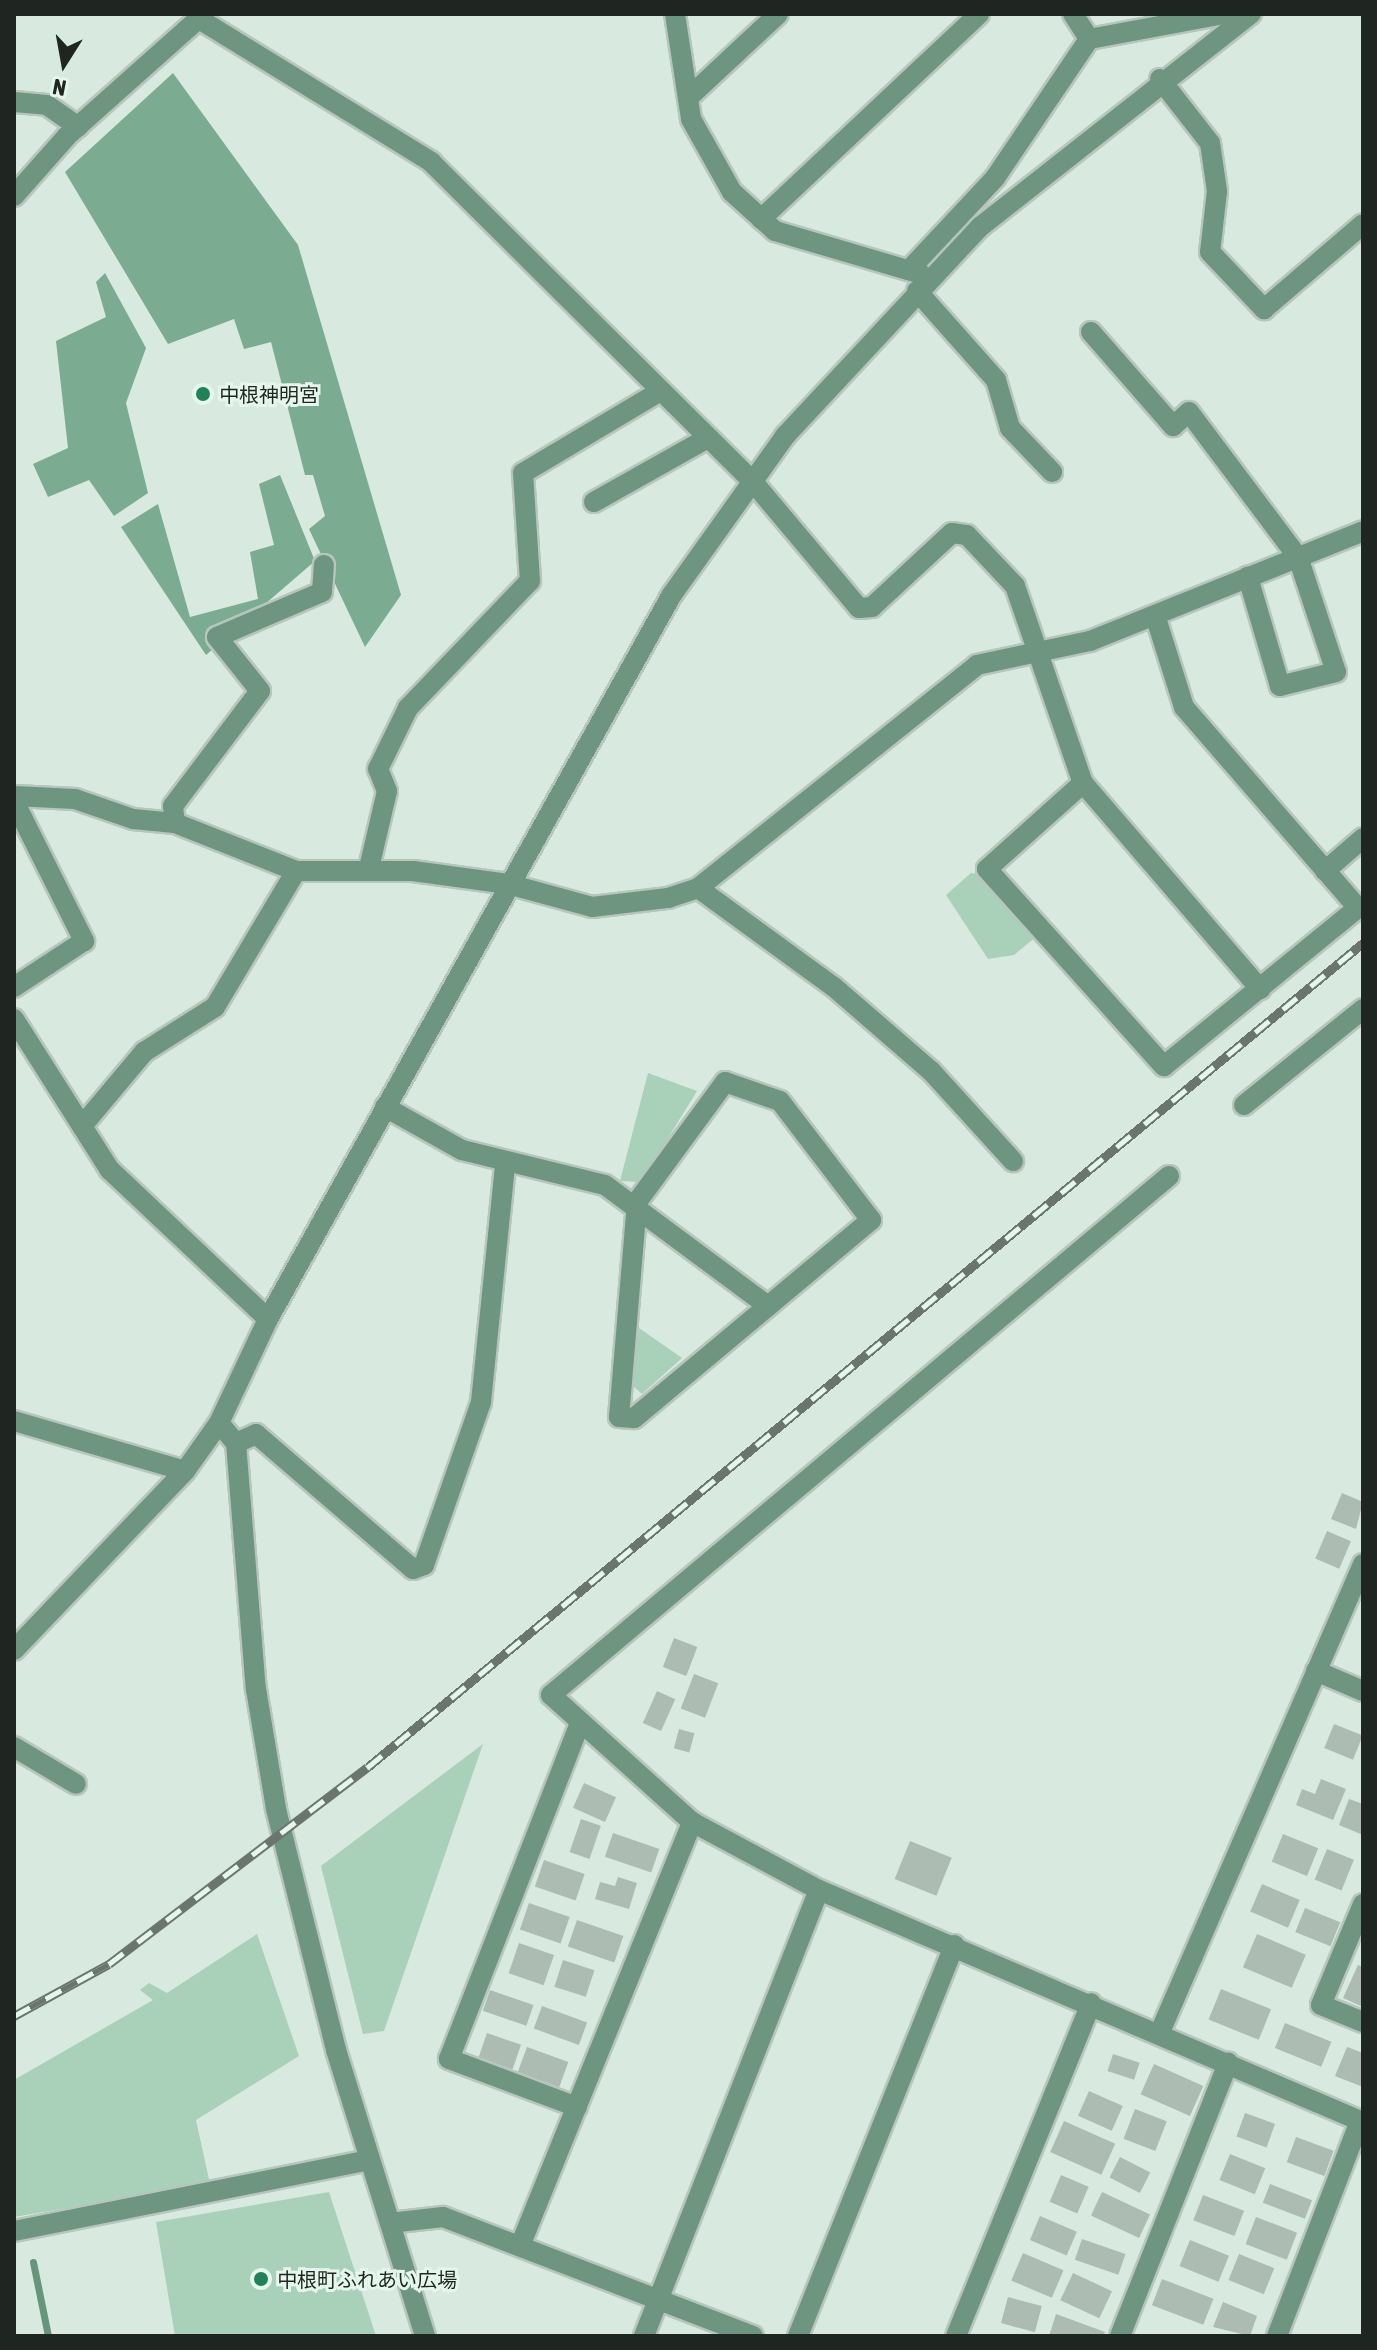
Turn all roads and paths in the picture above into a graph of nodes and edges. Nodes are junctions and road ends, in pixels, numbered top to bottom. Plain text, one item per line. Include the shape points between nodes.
1 (675, 14) edge
2 (778, 14) edge
3 (979, 14) edge
4 (1073, 14) edge
5 (1224, 14) edge
6 (1251, 14) edge
7 (202, 16) edge
8 (1089, 39) junction
9 (1160, 79) junction
10 (688, 98) junction
11 (14, 102) edge
12 (78, 127) junction
13 (14, 196) edge
14 (761, 219) junction
15 (1363, 224) edge
16 (918, 279) junction
17 (1091, 332) dead end
18 (659, 392) junction
19 (706, 439) junction
20 (1052, 472) dead end
21 (754, 483) junction
22 (594, 502) dead end
23 (1363, 531) edge
24 (1298, 557) junction
25 (324, 565) dead end
26 (1248, 577) junction
27 (1155, 615) junction
28 (1043, 651) junction
29 (1083, 783) junction
30 (14, 798) edge
31 (175, 823) junction
32 (1363, 838) edge
33 (369, 868) junction
34 (296, 871) junction
35 (1325, 871) junction
36 (508, 884) junction
37 (698, 888) junction
38 (14, 987) edge
39 (1260, 989) junction
40 (1363, 1009) edge
41 (14, 1019) edge
42 (1244, 1105) dead end
43 (385, 1107) junction
44 (82, 1126) junction
45 (1013, 1161) dead end
46 (505, 1164) junction
47 (1169, 1176) dead end
48 (637, 1202) junction
49 (768, 1306) junction
50 (268, 1319) junction
51 (14, 1421) edge
52 (219, 1423) junction
53 (236, 1443) junction
54 (185, 1471) junction
55 (1363, 1564) edge
56 (14, 1650) edge
57 (1316, 1671) junction
58 (1363, 1691) edge
59 (580, 1723) junction
60 (14, 1747) edge
61 (76, 1784) dead end
62 (692, 1822) junction
63 (819, 1890) junction
64 (1363, 1904) edge
65 (954, 1945) junction
66 (1091, 2003) junction
67 (1363, 2022) edge
68 (1160, 2032) junction
69 (1228, 2063) junction
70 (577, 2107) junction
71 (1362, 2122) edge
72 (369, 2160) junction
73 (390, 2223) junction
74 (14, 2231) edge
75 (520, 2246) junction
76 (658, 2301) junction
77 (425, 2336) edge
78 (644, 2336) edge
79 (753, 2336) edge
80 (798, 2336) edge
81 (956, 2336) edge
82 (1120, 2336) edge
83 (1277, 2336) edge

1 - 10 street
2 - 10 street
3 - 14 street
4 - 8 street
5 - 8 street
6 - 9 street
7 - 12 street
7 - 18 street via 431,162
8 - 16 street via 995,178
9 - 15 street via 1210,143 1217,191 1210,252 1264,309
9 - 16 street
10 - 14 street via 691,119 732,192
11 - 12 street via 47,105
12 - 13 street
14 - 16 street via 775,231
16 - 20 street via 996,380 1010,428
16 - 21 street via 795,425
17 - 24 street via 1173,426 1189,412
18 - 19 street
18 - 33 street via 523,473 530,581 408,708 378,769 387,791
19 - 21 street
19 - 22 street
21 - 28 street via 859,608 872,607 952,533 967,535 1015,586
21 - 36 street via 671,596
23 - 24 street
24 - 26 street
24 - 26 street via 1336,672 1280,686
25 - 31 street via 322,592 217,637 260,691 173,806
26 - 27 street
27 - 28 street
27 - 35 street via 1184,707
28 - 29 street
28 - 37 street via 977,665
29 - 39 street
29 - 39 street via 987,869 1164,1066
30 - 31 street via 75,799 133,819
30 - 38 street via 84,941
31 - 34 street
32 - 35 street
33 - 34 street
33 - 36 street
34 - 44 street via 215,1007 144,1052
35 - 39 street via 1358,908
36 - 37 street via 592,907
36 - 43 street
37 - 45 street via 855,1006 931,1071
40 - 42 street
41 - 44 street
43 - 46 street via 428,1138
43 - 50 street
44 - 50 street via 141,1205
46 - 48 street via 605,1185
46 - 53 street via 481,1402 424,1565 413,1569 256,1434
47 - 59 street via 551,1695
48 - 49 street
48 - 49 street via 619,1417 634,1418
48 - 49 street via 725,1082 780,1101 871,1220
50 - 52 street
51 - 54 street
52 - 53 street
52 - 54 street
53 - 72 street via 265,1753
54 - 56 street
55 - 57 street
57 - 58 street
57 - 68 street
59 - 62 street
59 - 70 street via 449,2059
60 - 61 street
62 - 63 street
62 - 70 street
63 - 65 street
63 - 76 street
64 - 67 street via 1321,2005
65 - 66 street
65 - 80 street
66 - 68 street
66 - 81 street
68 - 69 street
69 - 71 street
69 - 82 street
70 - 75 street
71 - 83 street
72 - 73 street
72 - 74 street
73 - 75 street via 443,2217
73 - 77 street
75 - 76 street
76 - 78 street
76 - 79 street

